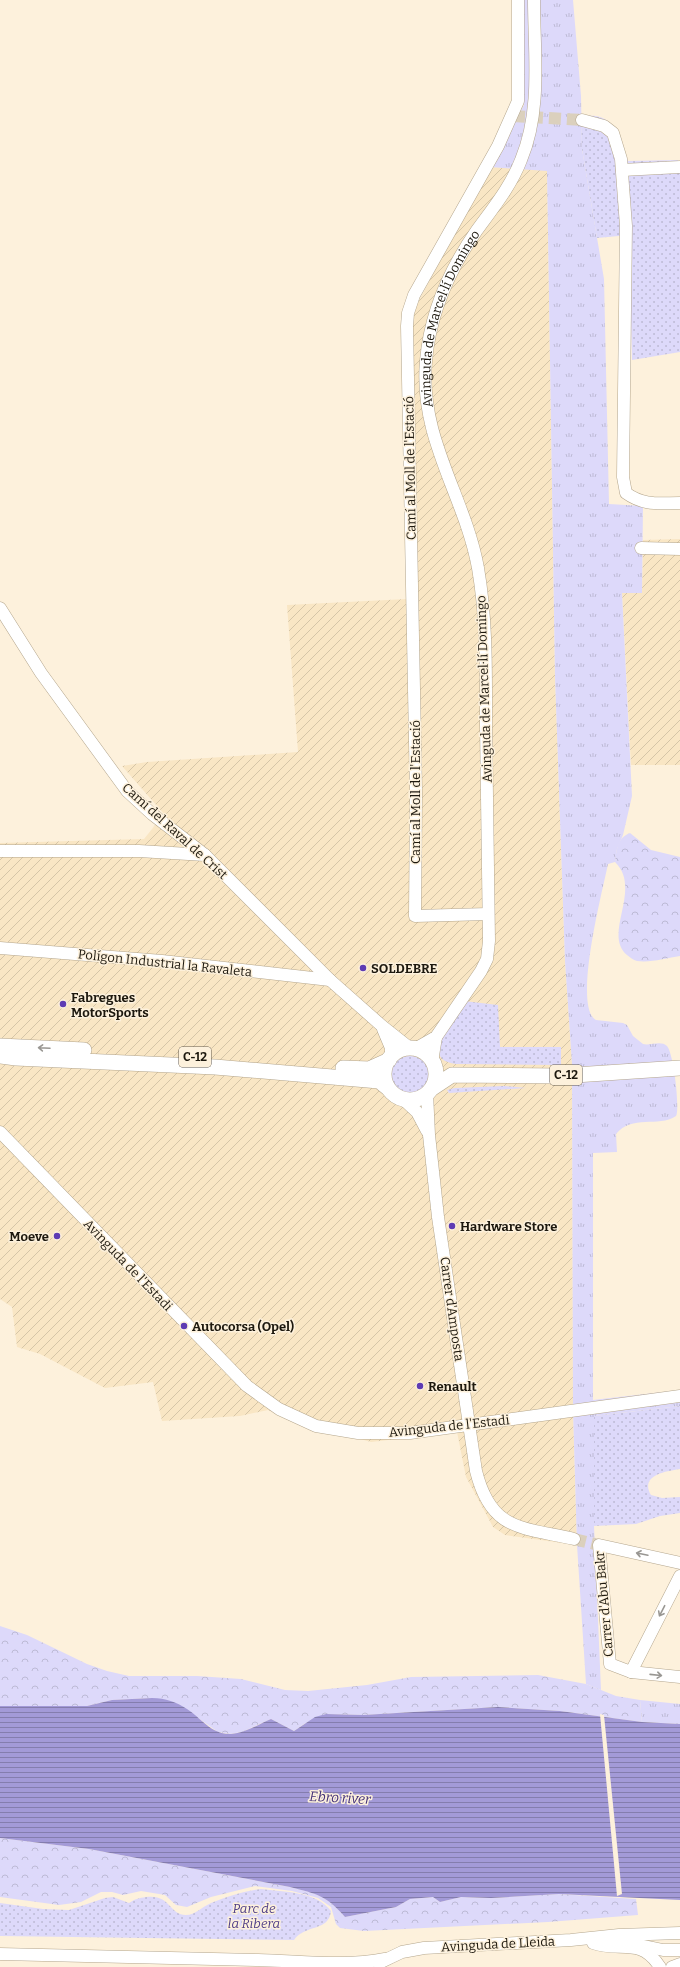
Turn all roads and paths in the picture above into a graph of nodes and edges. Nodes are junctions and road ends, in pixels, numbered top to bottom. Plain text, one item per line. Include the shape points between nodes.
1 (518, 0) edge
2 (534, 0) edge
3 (582, 120) tunnel mouth
4 (680, 167) edge
5 (622, 170) junction
6 (680, 503) edge
7 (641, 548) dead end
8 (680, 549) edge
9 (0, 608) edge
10 (0, 851) edge
11 (205, 855) junction
12 (488, 914) junction
13 (0, 948) edge
14 (330, 980) junction
15 (382, 1026) junction
16 (436, 1038) junction
17 (0, 1046) edge
18 (413, 1049) junction
19 (0, 1056) edge
20 (16, 1058) junction
21 (0, 1059) edge
22 (390, 1059) junction
23 (433, 1063) junction
24 (680, 1068) edge
25 (452, 1075) junction
26 (389, 1089) junction
27 (429, 1091) junction
28 (403, 1099) junction
29 (0, 1132) edge
30 (429, 1135) junction
31 (680, 1396) edge
32 (469, 1426) junction
33 (574, 1539) tunnel mouth
34 (680, 1562) edge
35 (680, 1576) edge
36 (631, 1672) junction
37 (680, 1678) edge
38 (675, 1933) edge
39 (571, 1940) junction
40 (593, 1943) junction
41 (663, 1950) junction
42 (680, 1950) edge
43 (402, 1952) junction
44 (0, 1954) edge
45 (385, 1959) junction
46 (72, 1961) edge
47 (292, 1961) junction
48 (181, 1963) edge
49 (680, 1964) edge
50 (344, 1966) edge
51 (372, 1967) edge
52 (662, 1967) edge
53 (672, 1967) edge

1 - 12 street, Camí al Moll de l'Estació via 516,108 498,146 414,295 408,313 416,793 415,916
2 - 12 street, Avinguda de Marcel·lí Domingo via 535,95 528,140 513,180 459,256 438,301 430,331 424,382 434,441 472,539 483,602
3 - 5 street via 604,126 613,134
4 - 5 street
5 - 6 street via 626,226 623,477 626,493 633,498 647,504
7 - 8 street
9 - 11 street, Camí del Raval de Crist via 41,673 127,791
10 - 11 street via 139,851
11 - 14 street, Camí del Raval de Crist
12 - 16 street, Avinguda de Marcel·lí Domingo via 486,959
13 - 14 street, Polígon Industrial la Ravaleta via 162,960
14 - 15 street, Camí del Raval de Crist
15 - 18 street, Camí del Raval de Crist
15 - 22 street via 391,1048
16 - 18 street
16 - 23 street
22 -> 17 main road, C-12 via 368,1069 356,1069
18 - 22 main road, C-12 via 400,1051
18 - 23 main road, C-12 via 422,1052
19 - 20 main road, C-12
20 - 21 main road
20 - 26 main road, C-12 via 215,1067 379,1081
22 - 26 main road via 384,1071
23 - 25 main road, C-12
23 - 27 main road via 435,1081
24 - 25 main road, C-12 via 560,1076
25 - 27 main road
26 - 28 main road, C-12
27 - 28 main road via 416,1099
27 - 30 street, Carrer d'Amposta
28 - 30 street via 417,1112
29 - 32 street, Avinguda de l'Estadi via 247,1386 279,1410 316,1426 358,1433 410,1433
30 - 32 street, Carrer d'Amposta via 438,1217
31 - 32 street, Avinguda de l'Estadi
32 - 33 street, Carrer d'Amposta via 477,1477 489,1506 500,1517 514,1525
34 -> 36 street, Carrer d'Abu Bakr via 599,1545 610,1664
35 -> 36 street
36 -> 37 street
38 - 39 street via 591,1936
38 - 41 street via 666,1940
39 - 40 street
39 - 43 street, Avinguda de Lleida via 424,1948
40 - 41 street via 619,1940
40 - 52 street via 646,1951
41 - 42 street
41 - 52 street
43 - 45 street
43 - 47 street
44 - 46 street
45 - 50 street via 369,1964
45 - 51 street
46 - 48 street
47 - 48 street
47 - 50 street
49 - 53 street

